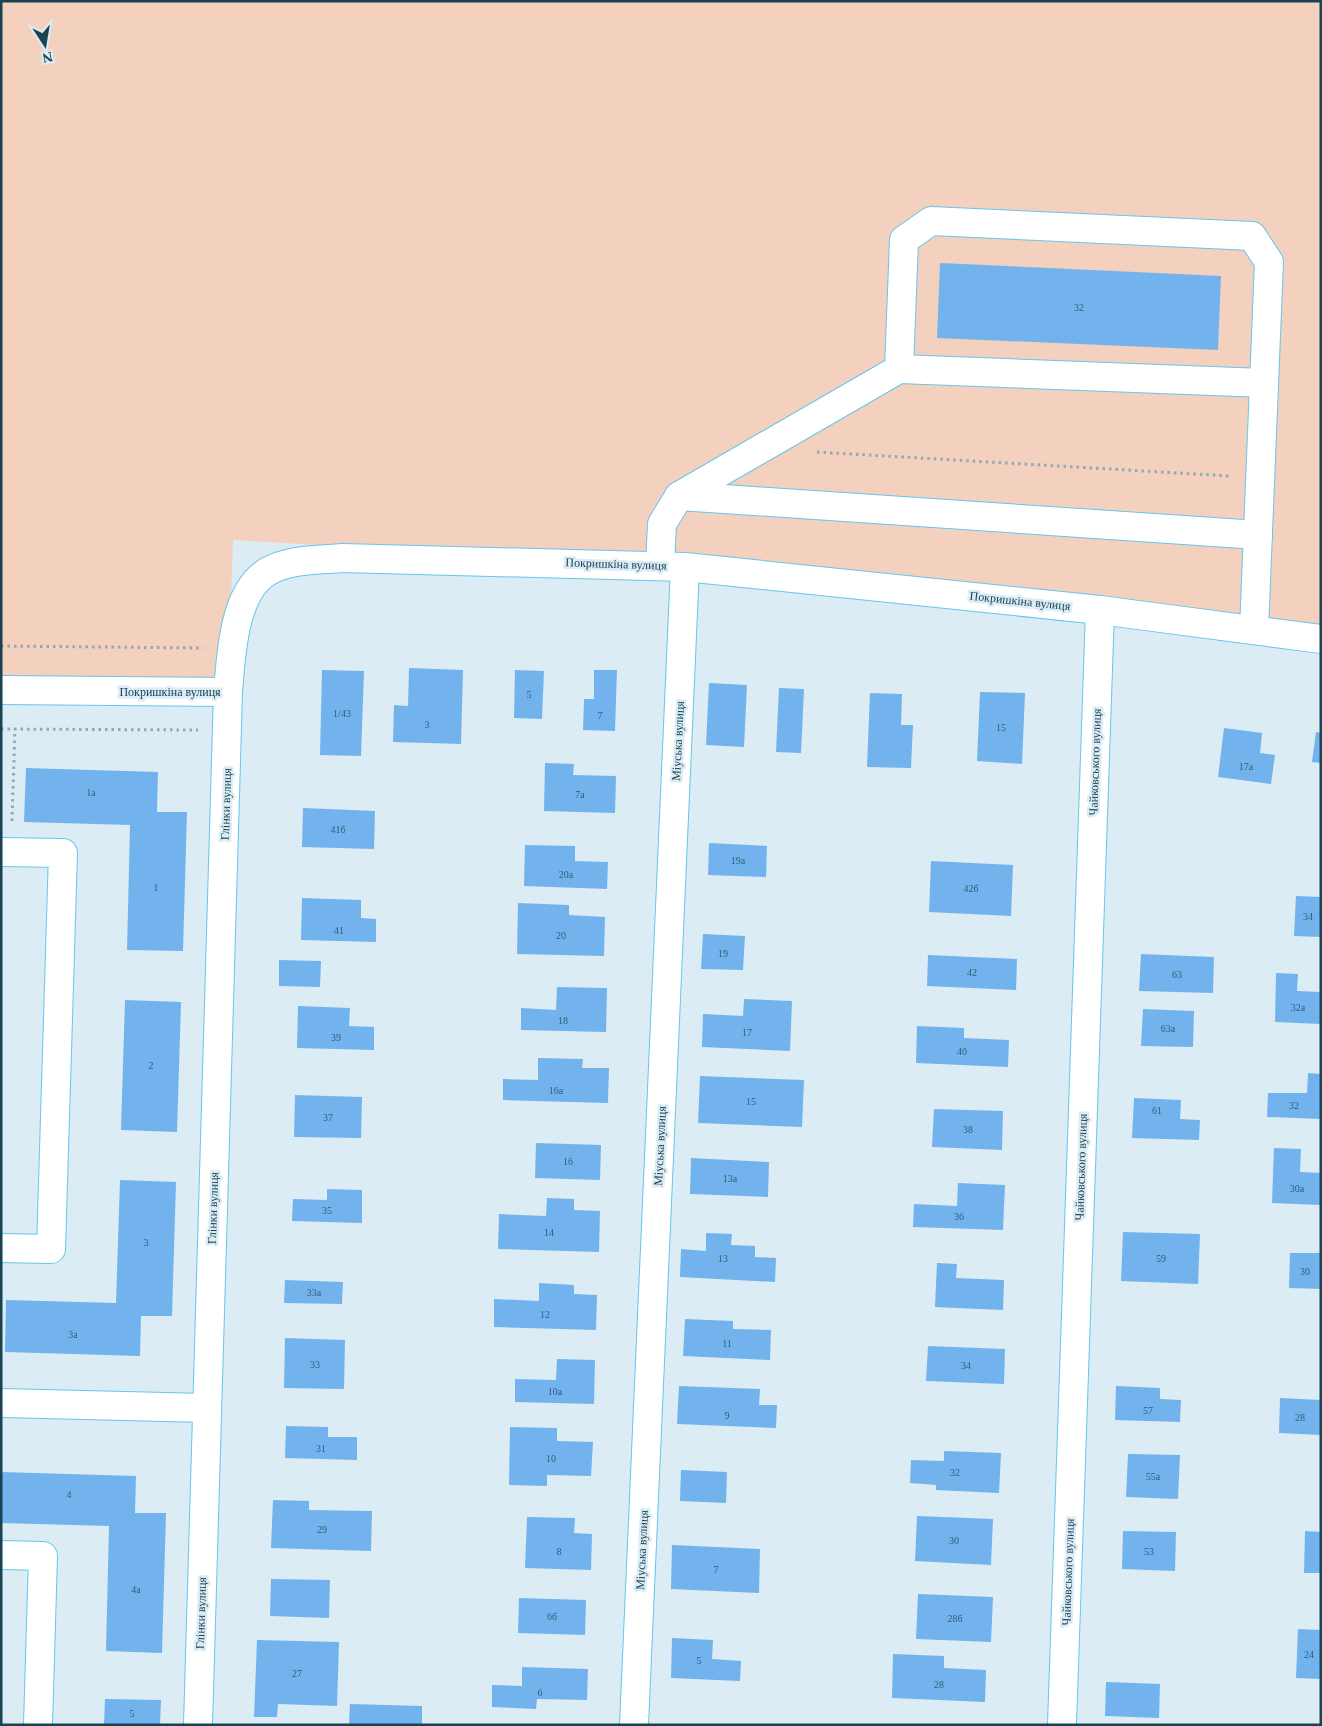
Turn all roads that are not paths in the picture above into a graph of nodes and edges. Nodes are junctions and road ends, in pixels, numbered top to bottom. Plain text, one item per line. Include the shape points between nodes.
1 (898, 369) junction
2 (1264, 383) junction
3 (679, 496) junction
4 (1258, 535) junction
5 (672, 566) junction
6 (1100, 610) junction
7 (1254, 630) junction
8 (1321, 639) edge
9 (1, 690) edge
10 (228, 692) junction
11 (6, 852) edge
12 (1, 1248) edge
13 (1, 1402) edge
14 (207, 1408) junction
15 (1, 1555) edge
16 (38, 1725) edge
17 (198, 1725) edge
18 (634, 1725) edge
19 (1062, 1725) edge

1 - 2 street
1 - 2 street via 904,240 931,221 1252,236 1269,262
1 - 3 street
2 - 4 street
3 - 4 street
3 - 5 street, Міуська вулиця via 662,524
4 - 7 street
5 - 6 street, Покришкіна вулиця
5 - 10 street, Покришкіна вулиця via 342,558 294,562 266,572 247,593 231,651
5 - 18 street, Міуська вулиця
6 - 7 street, Покришкіна вулиця
6 - 19 street, Чайковського вулиця
7 - 8 street, Покришкіна вулиця
9 - 10 street, Покришкіна вулиця
10 - 14 street, Глінки вулиця
11 - 12 street via 63,853 51,1249
13 - 14 street
14 - 17 street, Глінки вулиця
15 - 16 street via 43,1556

